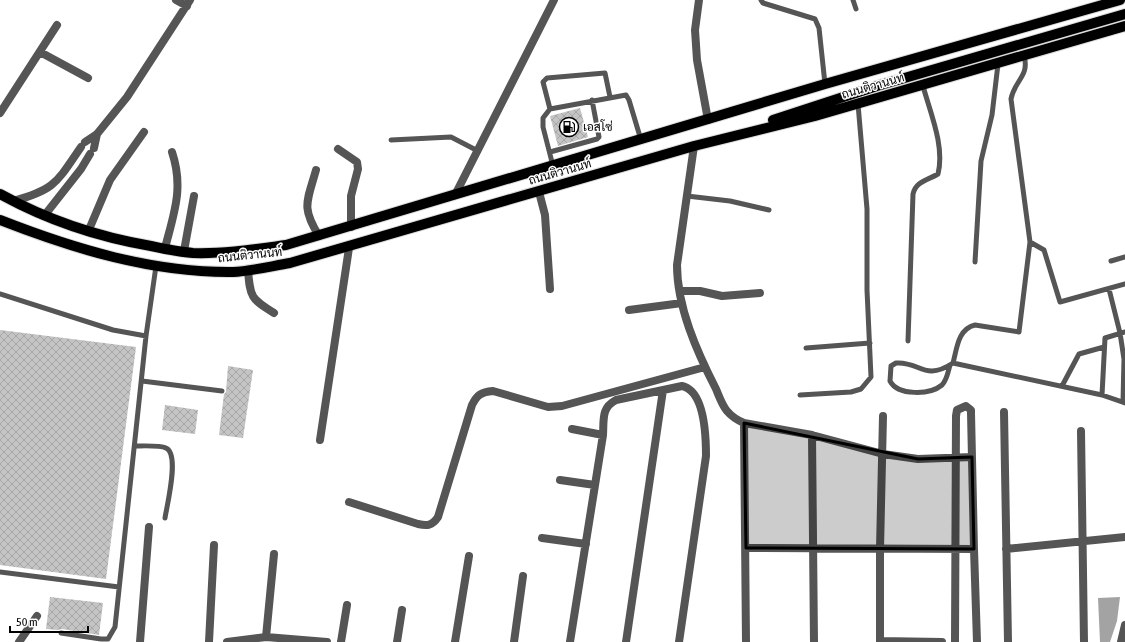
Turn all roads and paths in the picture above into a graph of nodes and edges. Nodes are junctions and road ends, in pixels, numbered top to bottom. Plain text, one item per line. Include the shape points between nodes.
1 (176, 0) edge
2 (554, 0) edge
3 (699, 0) edge
4 (761, 0) edge
5 (853, 0) edge
6 (1120, 0) edge
7 (189, 3) edge
8 (1094, 3) edge
9 (856, 9) dead end
10 (1125, 14) edge
11 (57, 25) dead end
12 (1125, 26) edge
13 (40, 52) junction
14 (1024, 56) junction
15 (998, 64) junction
16 (88, 78) dead end
17 (825, 84) junction
18 (923, 86) junction
19 (610, 97) junction
20 (592, 100) junction
21 (858, 104) junction
22 (550, 109) junction
23 (0, 113) edge
24 (708, 120) junction
25 (144, 132) dead end
26 (97, 134) junction
27 (391, 140) dead end
28 (641, 140) junction
29 (694, 146) junction
30 (338, 149) dead end
31 (478, 151) junction
32 (172, 152) dead end
33 (550, 152) junction
34 (553, 166) junction
35 (67, 168) junction
36 (316, 170) dead end
37 (76, 174) junction
38 (538, 192) junction
39 (0, 194) edge
40 (456, 195) junction
41 (194, 196) dead end
42 (687, 196) junction
43 (13, 201) junction
44 (769, 210) dead end
45 (44, 216) junction
46 (0, 220) edge
47 (351, 227) junction
48 (88, 232) junction
49 (319, 236) junction
50 (1030, 242) junction
51 (165, 248) junction
52 (349, 248) junction
53 (184, 251) junction
54 (1125, 257) edge
55 (1111, 261) dead end
56 (975, 262) dead end
57 (156, 266) junction
58 (248, 270) junction
59 (1125, 284) edge
60 (1109, 288) junction
61 (550, 289) dead end
62 (680, 291) junction
63 (760, 293) dead end
64 (0, 294) edge
65 (682, 304) junction
66 (629, 310) dead end
67 (274, 313) dead end
68 (1123, 333) edge
69 (146, 336) junction
70 (908, 341) dead end
71 (870, 343) junction
72 (1104, 347) junction
73 (806, 348) dead end
74 (1125, 358) edge
75 (951, 364) junction
76 (705, 367) junction
77 (142, 381) junction
78 (1062, 386) junction
79 (663, 390) junction
80 (222, 391) dead end
81 (800, 395) dead end
82 (1102, 395) junction
83 (1124, 402) edge
84 (1004, 412) dead end
85 (883, 416) dead end
86 (744, 424) junction
87 (572, 429) dead end
88 (1081, 432) dead end
89 (603, 435) junction
90 (812, 435) junction
91 (320, 440) dead end
92 (135, 446) junction
93 (883, 454) junction
94 (972, 457) junction
95 (956, 458) junction
96 (560, 480) dead end
97 (595, 485) junction
98 (349, 502) dead end
99 (165, 518) dead end
100 (149, 526) dead end
101 (1125, 537) edge
102 (542, 538) dead end
103 (1082, 541) junction
104 (586, 544) junction
105 (214, 545) dead end
106 (746, 548) junction
107 (813, 548) junction
108 (880, 548) junction
109 (955, 549) junction
110 (974, 549) junction
111 (1006, 549) junction
112 (274, 554) dead end
113 (469, 556) dead end
114 (0, 572) edge
115 (522, 576) dead end
116 (119, 587) junction
117 (347, 605) dead end
118 (402, 610) dead end
119 (37, 616) dead end
120 (1125, 625) edge
121 (61, 633) dead end
122 (266, 637) junction
123 (880, 641) edge
124 (19, 642) edge
125 (140, 642) edge
126 (209, 642) edge
127 (227, 642) edge
128 (327, 642) edge
129 (341, 642) edge
130 (397, 642) edge
131 (455, 642) edge
132 (514, 642) edge
133 (570, 642) edge
134 (626, 642) edge
135 (679, 642) edge
136 (746, 642) edge
137 (814, 642) edge
138 (942, 642) edge
139 (955, 642) edge
140 (977, 642) edge
141 (1008, 642) edge
142 (1084, 642) edge
143 (1122, 642) edge

1 - 7 street
2 - 31 street
3 - 24 street via 695,30 697,60
4 - 17 lane via 764,4 815,19 819,28
5 - 9 lane
6 - 8 main road, ถนนติวานนท์
7 - 26 street via 128,97
8 - 17 main road, ถนนติวานนท์
10 - 29 main road via 877,86
11 - 13 street
12 - 14 main road, ถนนติวานนท์
13 - 16 street
13 - 23 street
14 - 15 main road, ถนนติวานนท์
14 - 50 lane via 1025,72 1012,92 1011,99
15 - 18 main road, ถนนติวานนท์
15 - 56 lane via 992,115 981,162
17 - 24 main road, ถนนติวานนท์
18 - 21 main road, ถนนติวานนท์
18 - 70 lane via 938,142 940,168 938,174 919,183 913,194
19 - 20 lane
19 - 22 lane via 605,73 547,78 543,82
19 - 28 lane via 623,94 628,97
20 - 22 lane
20 - 33 lane via 599,137
21 - 29 main road, ถนนติวานนท์
21 - 71 lane via 867,209
22 - 33 lane via 543,118 543,127
24 - 28 main road, ถนนติวานนท์
25 - 48 street via 110,180
26 - 35 street via 83,145
26 - 37 street via 92,151
27 - 31 lane via 451,137
28 - 34 main road, ถนนติวานนท์
29 - 38 main road, ถนนติวานนท์
29 - 42 street
30 - 47 street via 357,162
31 - 40 street
32 - 51 street via 177,168 178,198
33 - 34 lane
34 - 40 main road, ถนนติวานนท์
35 - 37 street
35 - 43 street via 47,190
36 - 49 street via 307,210 309,220
37 - 45 street
38 - 52 main road, ถนนติวานนท์
38 - 61 street via 545,215
39 - 43 main road, ถนนติวานนท์
40 - 47 main road, ถนนติวานนท์
41 - 53 street
42 - 44 lane via 730,201
42 - 62 street via 677,265
43 - 45 main road, ถนนติวานนท์
45 - 48 main road, ถนนติวานนท์
46 - 57 main road, ถนนติวานนท์ via 78,247
47 - 49 main road, ถนนติวานนท์
48 - 51 main road, ถนนติวานนท์
49 - 53 main road, ถนนติวานนท์ via 286,246 232,252
50 - 60 lane via 1044,250 1060,302
50 - 75 lane via 1019,332 975,325 969,327 961,335
51 - 53 main road, ถนนติวานนท์
52 - 58 main road, ถนนติวานนท์ via 290,263
52 - 91 street
54 - 55 lane
57 - 58 main road, ถนนติวานนท์ via 195,271
57 - 69 lane
58 - 67 street via 250,293 255,301
59 - 60 lane
60 - 68 lane
62 - 63 street via 700,291 722,296
62 - 65 street
64 - 69 lane via 113,330
65 - 66 street
65 - 76 street
68 - 72 lane via 1104,338
68 - 74 lane
69 - 77 lane
71 - 73 lane
71 - 81 lane via 871,377 861,389 852,392
72 - 78 lane via 1079,354
72 - 82 lane
74 - 83 lane
75 - 75 lane via 945,380 935,390 904,391 896,388 890,381 891,366 896,363 933,372
75 - 78 lane
76 - 86 street via 727,411
76 - 98 street via 562,406 548,407 493,391 484,392 477,396 472,406 438,518 433,524 418,524
77 - 80 lane
77 - 92 lane
78 - 82 lane
79 - 89 street via 625,397 608,404 604,412
79 - 134 street
79 - 135 street via 682,386 689,387 694,392 700,404 706,436 706,456
82 - 83 lane
84 - 111 street
85 - 93 street
86 - 90 street
86 - 106 street
87 - 89 street
88 - 103 street
89 - 97 street
90 - 93 street
90 - 107 street
92 - 99 lane via 166,448 172,453 173,463
92 - 116 lane
93 - 95 street via 918,459
93 - 108 street
94 - 95 street
94 - 95 street via 972,413 966,406 957,410
94 - 110 street
95 - 109 street
96 - 97 street
97 - 104 street
100 - 125 street
101 - 103 street
102 - 104 street
103 - 111 street
103 - 142 street
104 - 133 street
105 - 126 street
106 - 107 street
106 - 136 street
107 - 108 street
107 - 137 street
108 - 109 street
108 - 123 street
109 - 110 street
109 - 139 street
110 - 140 street
111 - 141 street
112 - 122 street
113 - 131 street
114 - 116 lane
115 - 132 street
116 - 121 lane via 115,627 108,639
117 - 129 street
118 - 130 street
119 - 124 street
120 - 143 street
122 - 127 street
122 - 128 street
123 - 138 street

